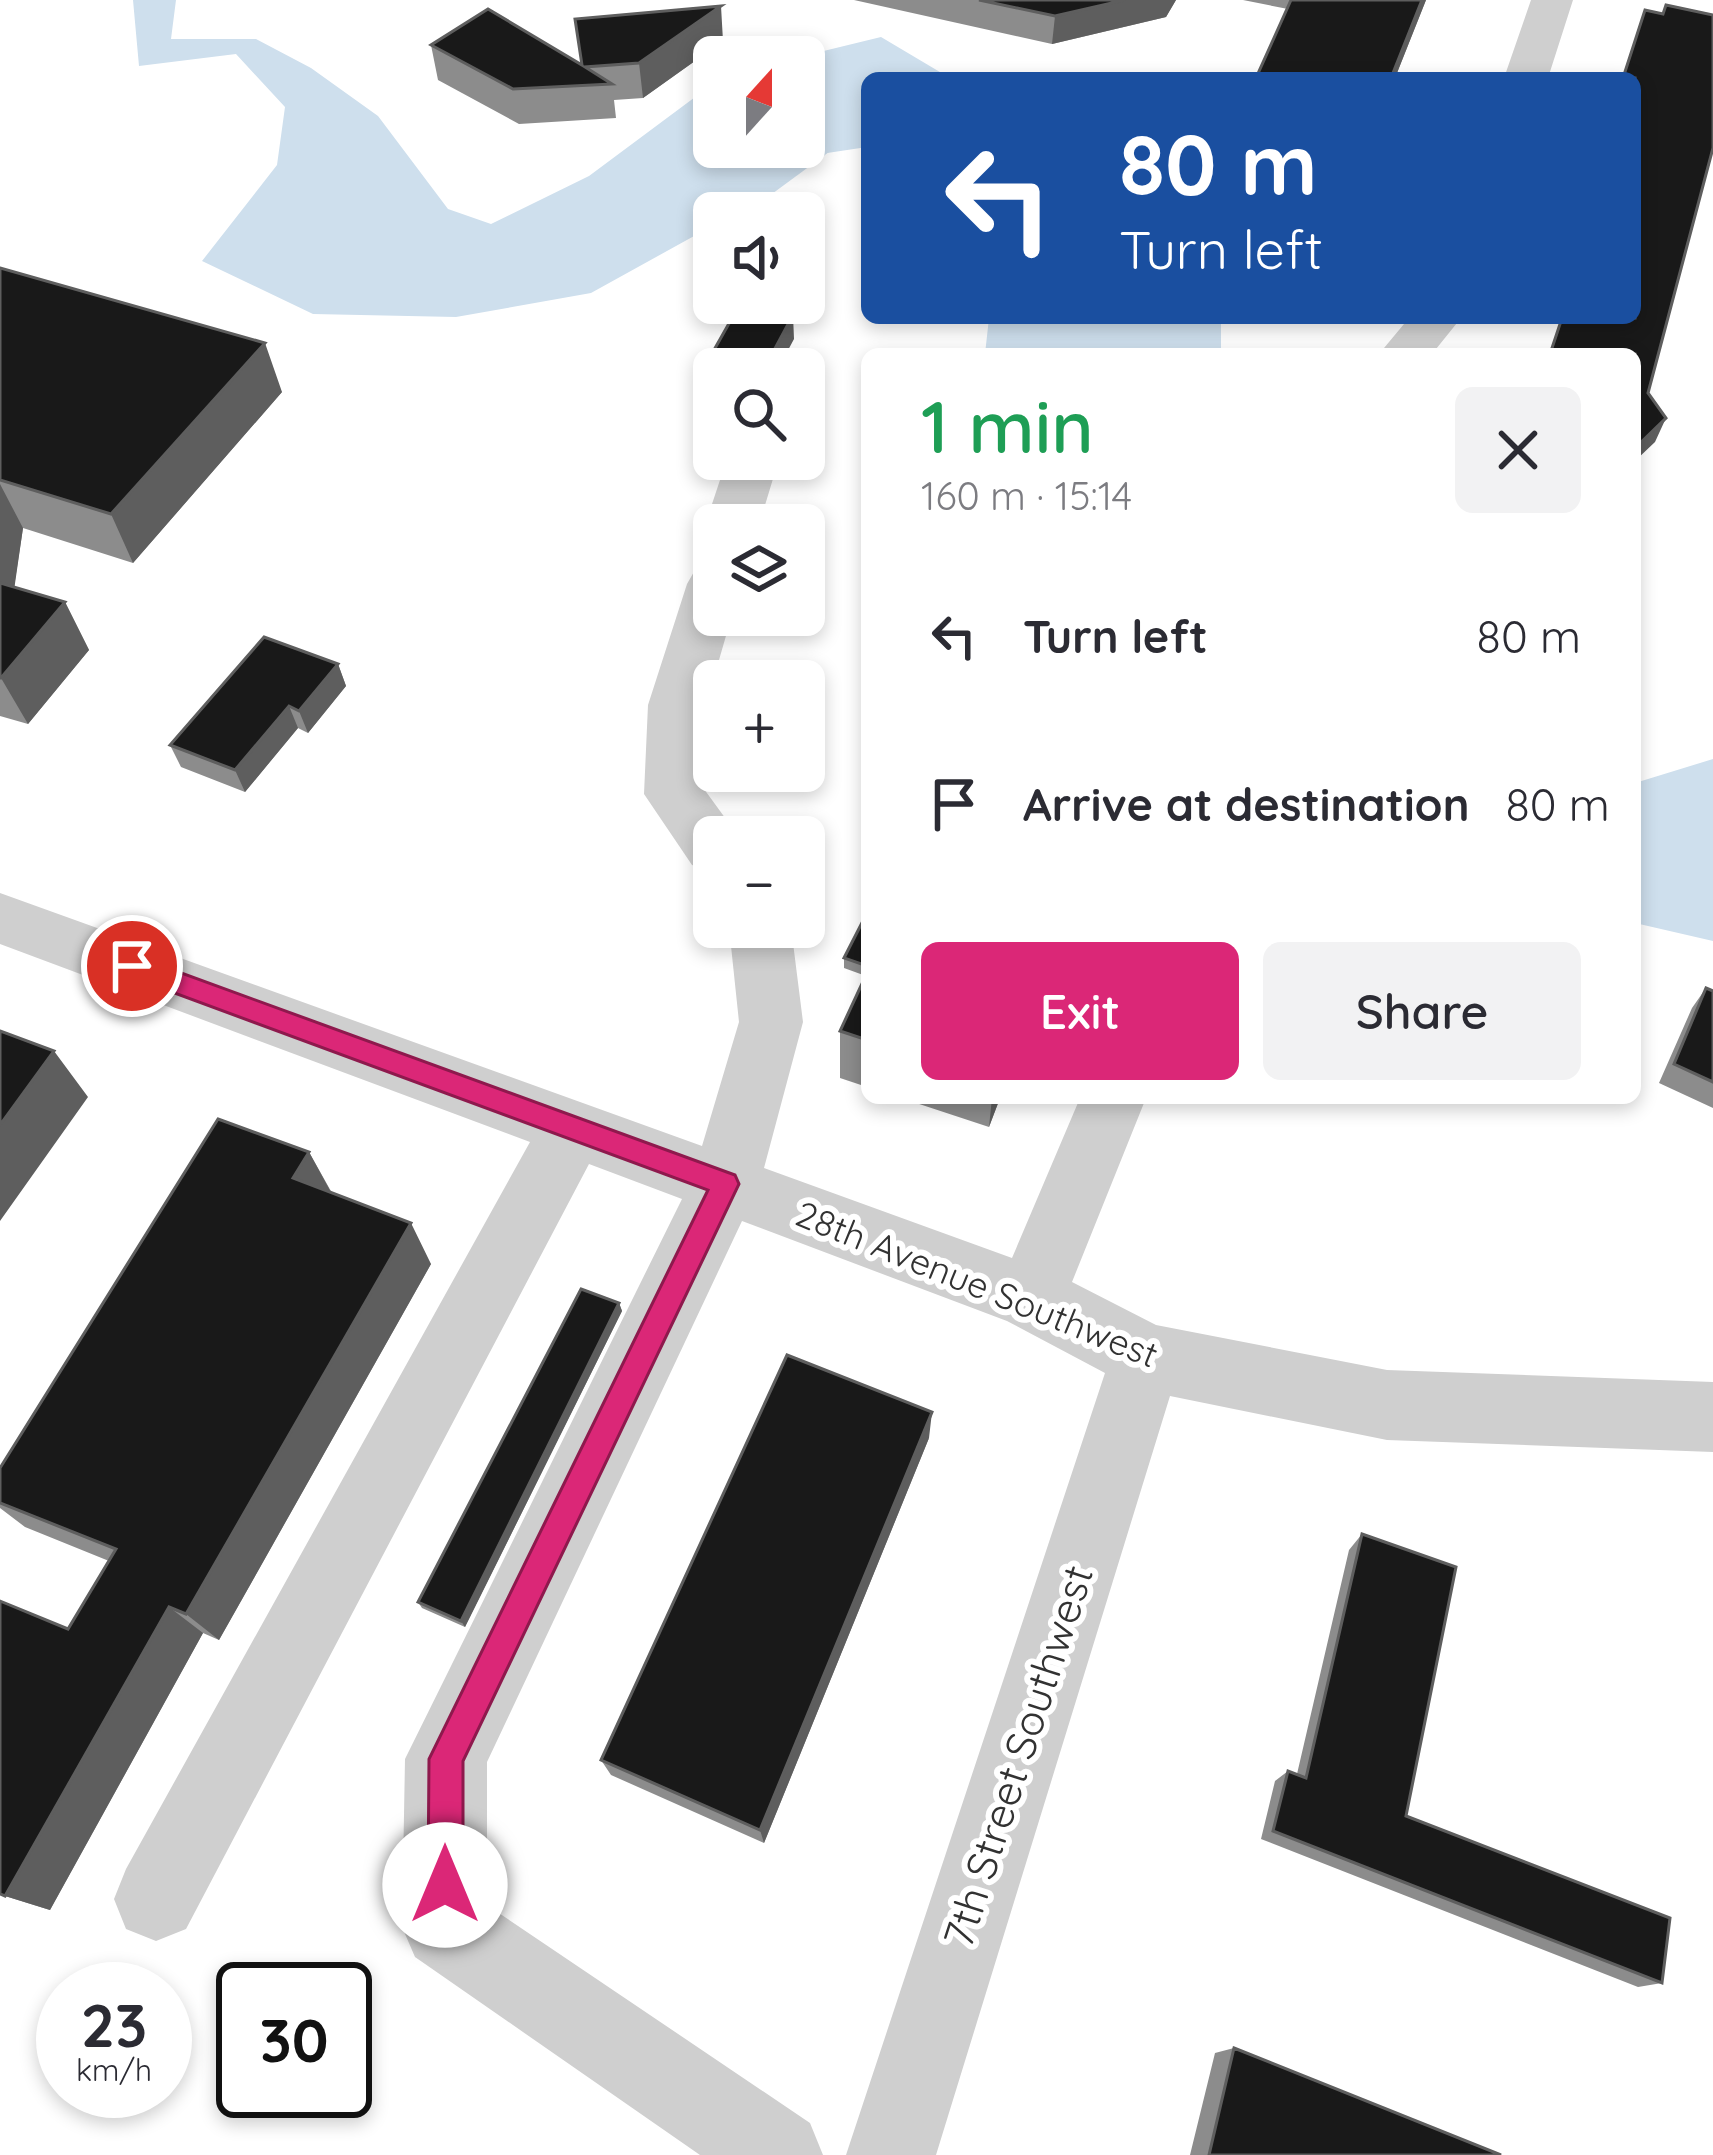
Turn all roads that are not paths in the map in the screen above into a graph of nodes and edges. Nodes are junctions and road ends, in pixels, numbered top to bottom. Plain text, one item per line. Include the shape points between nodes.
1 (1552, 0) edge
2 (1528, 72) edge
3 (1432, 324) edge
4 (1410, 348) edge
5 (698, 636) edge
6 (693, 820) edge
7 (0, 918) edge
8 (762, 948) edge
9 (1111, 1104) edge
10 (573, 1128) junction
11 (725, 1184) junction
12 (1031, 1297) junction
13 (1146, 1357) junction
14 (1713, 1417) edge
15 (156, 1899) dead end
16 (778, 2155) edge
17 (891, 2155) edge

1 - 2 street
3 - 4 street
5 - 6 street via 676,705 674,794
7 - 10 street, 28th Avenue Southwest
8 - 11 street via 771,1022
9 - 12 street
10 - 11 street, 28th Avenue Southwest
10 - 15 street
11 - 12 street, 28th Avenue Southwest
11 - 16 street via 446,1759 445,1927
12 - 13 street, 28th Avenue Southwest
13 - 14 street, 28th Avenue Southwest via 1387,1405
13 - 17 street, 7th Street Southwest

